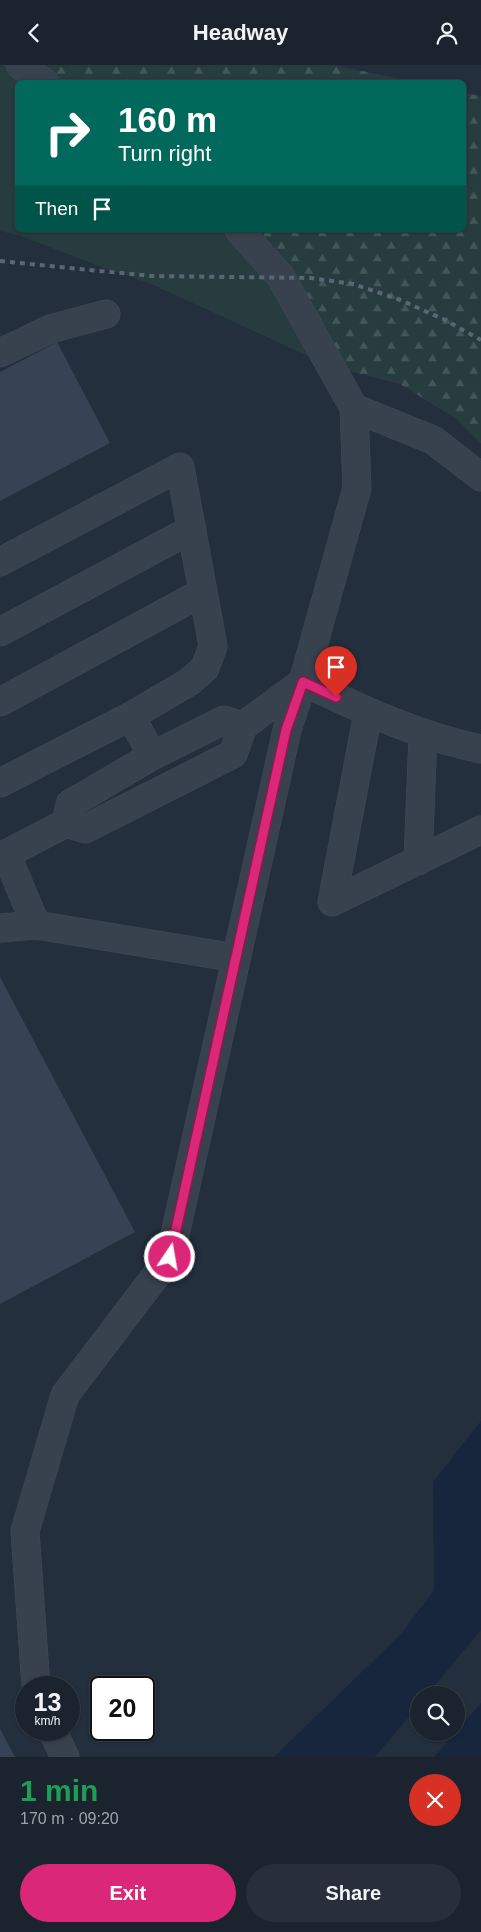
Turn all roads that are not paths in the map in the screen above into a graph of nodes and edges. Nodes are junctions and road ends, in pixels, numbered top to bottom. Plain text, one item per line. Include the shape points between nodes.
1 (20, 65) edge
2 (41, 80) edge
3 (241, 232) edge
4 (106, 314) dead end
5 (0, 353) edge
6 (354, 408) junction
7 (481, 477) edge
8 (192, 529) junction
9 (0, 562) edge
10 (203, 592) junction
11 (0, 632) edge
12 (303, 682) junction
13 (0, 702) edge
14 (368, 713) junction
15 (131, 715) junction
16 (243, 726) junction
17 (423, 735) junction
18 (481, 749) edge
19 (152, 755) junction
20 (1, 779) edge
21 (66, 823) junction
22 (481, 830) edge
23 (418, 861) junction
24 (36, 925) junction
25 (0, 928) edge
26 (236, 958) junction
27 (35, 1676) edge
28 (57, 1741) edge
29 (65, 1757) edge

1 - 2 lane
3 - 6 lane via 281,277
4 - 5 lane via 50,329
6 - 7 lane via 433,440
6 - 12 lane via 357,488
8 - 9 lane via 180,467
8 - 10 lane
8 - 11 lane
10 - 13 lane
10 - 15 lane via 213,646 205,669 189,682
12 - 14 lane
12 - 16 lane
12 - 26 lane via 286,730
14 - 17 lane
14 - 23 lane via 332,902
15 - 19 lane
15 - 20 lane
16 - 19 lane via 224,720
16 - 21 lane via 233,753 85,829
17 - 18 lane
17 - 23 lane
19 - 21 lane via 70,804
21 - 24 lane via 6,854
22 - 23 lane
24 - 25 lane
24 - 26 lane
26 - 27 lane via 170,1257 65,1395 25,1531
28 - 29 lane

